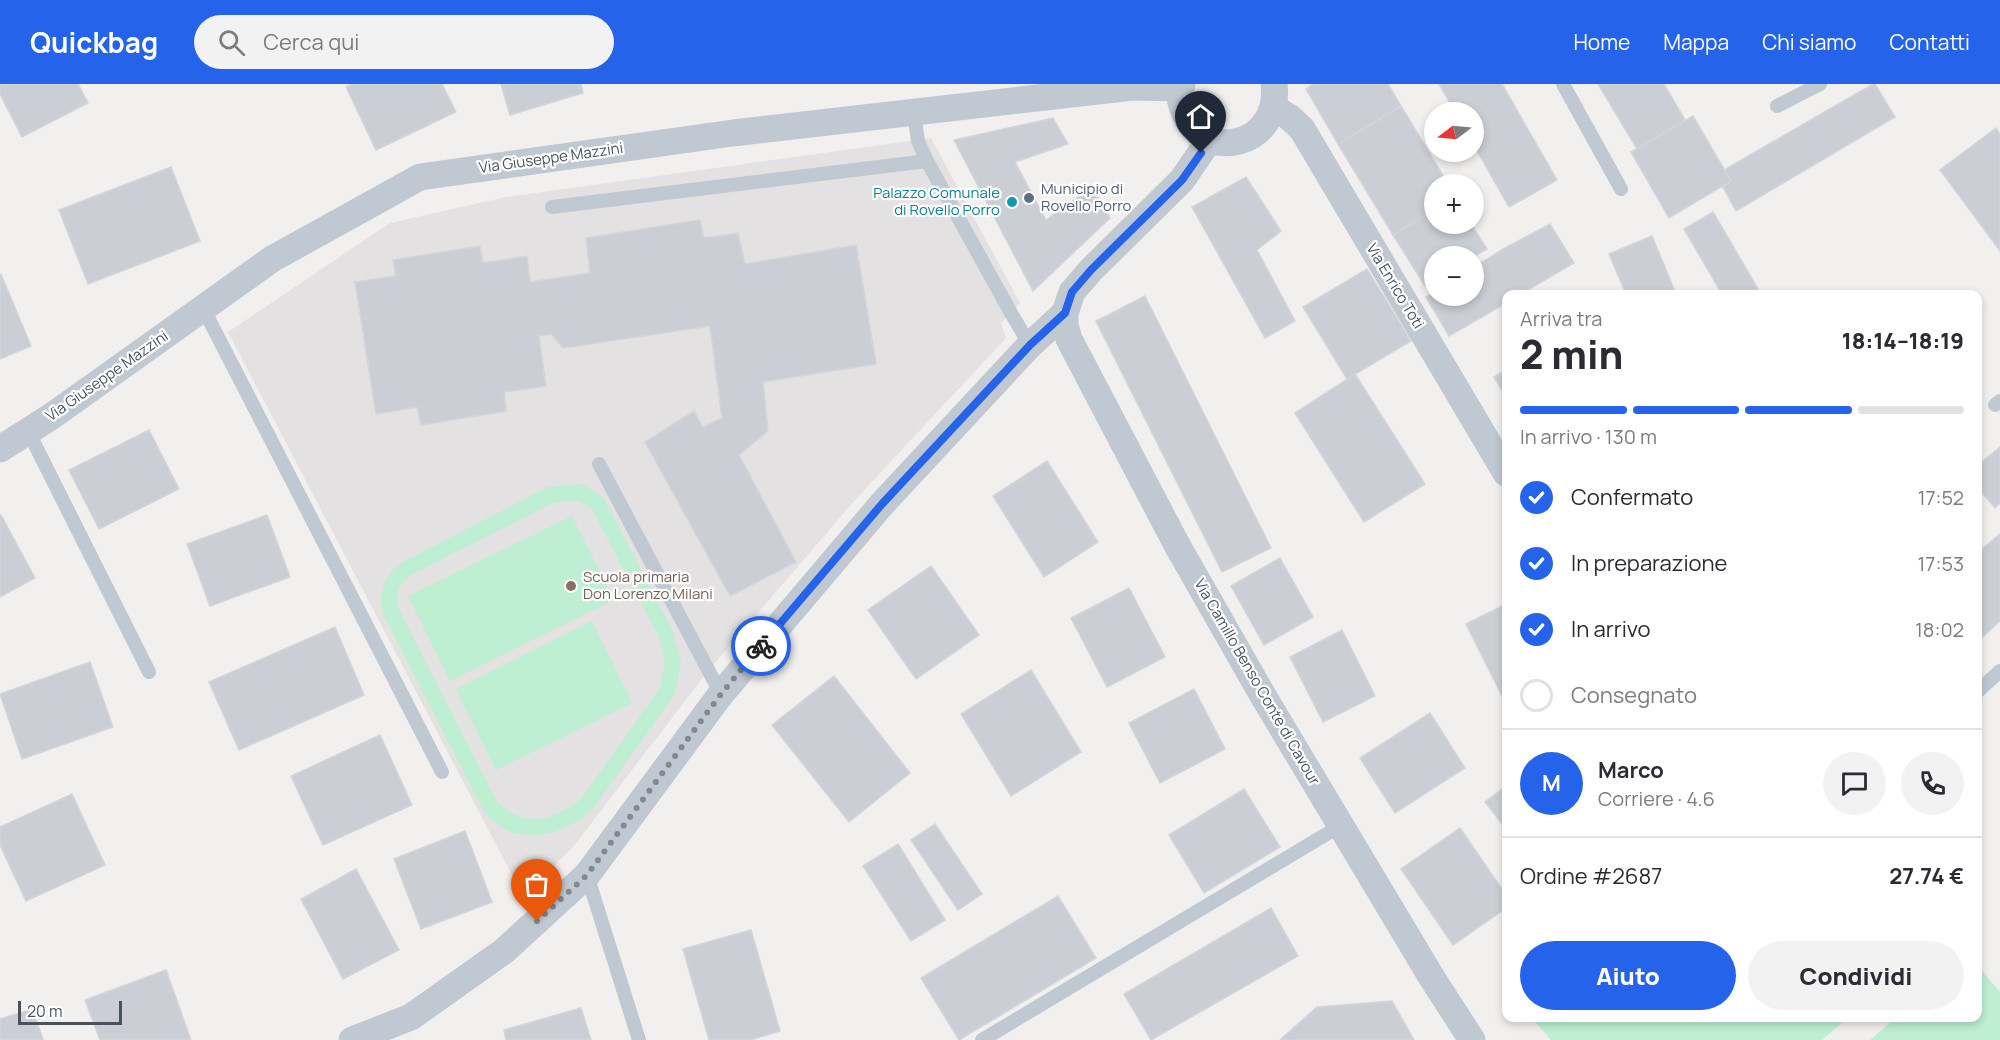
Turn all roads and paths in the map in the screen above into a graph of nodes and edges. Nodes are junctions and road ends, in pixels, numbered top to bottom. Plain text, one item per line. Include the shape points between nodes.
1 (1563, 84) edge
2 (1820, 84) edge
3 (1181, 86) edge
4 (1048, 90) edge
5 (1274, 96) edge
6 (1777, 105) dead end
7 (914, 113) junction
8 (1210, 139) junction
9 (927, 161) junction
10 (1621, 189) dead end
11 (552, 207) dead end
12 (203, 308) junction
13 (1065, 313) junction
14 (1030, 345) junction
15 (28, 431) junction
16 (0, 448) edge
17 (599, 464) dead end
18 (1502, 466) edge
19 (2000, 671) edge
20 (150, 672) dead end
21 (1982, 687) edge
22 (721, 694) junction
23 (442, 772) dead end
24 (1340, 826) junction
25 (587, 875) junction
26 (352, 1040) edge
27 (639, 1040) edge
28 (982, 1040) edge
29 (1472, 1040) edge

1 - 10 lane
2 - 6 lane
3 - 4 street, Via Giuseppe Mazzini
3 - 8 street via 1186,119
4 - 7 street, Via Giuseppe Mazzini
5 - 8 street via 1267,122 1256,134 1226,143
5 - 18 street, Via Enrico Toti via 1302,129
7 - 9 lane via 918,141
7 - 12 street, Via Giuseppe Mazzini via 732,133 420,177 272,259
8 - 13 street via 1182,180 1072,292
9 - 11 lane
9 - 14 lane
12 - 15 street, Via Giuseppe Mazzini
12 - 23 lane
13 - 14 street
13 - 24 street, Via Camillo Benso Conte di Cavour via 1069,339 1163,518
14 - 22 street via 882,504
15 - 16 street, Via Giuseppe Mazzini
15 - 20 lane
17 - 22 lane
19 - 21 lane
22 - 25 street
24 - 28 lane
24 - 29 street, Via Camillo Benso Conte di Cavour
25 - 26 street via 504,951 411,1017
25 - 27 lane

